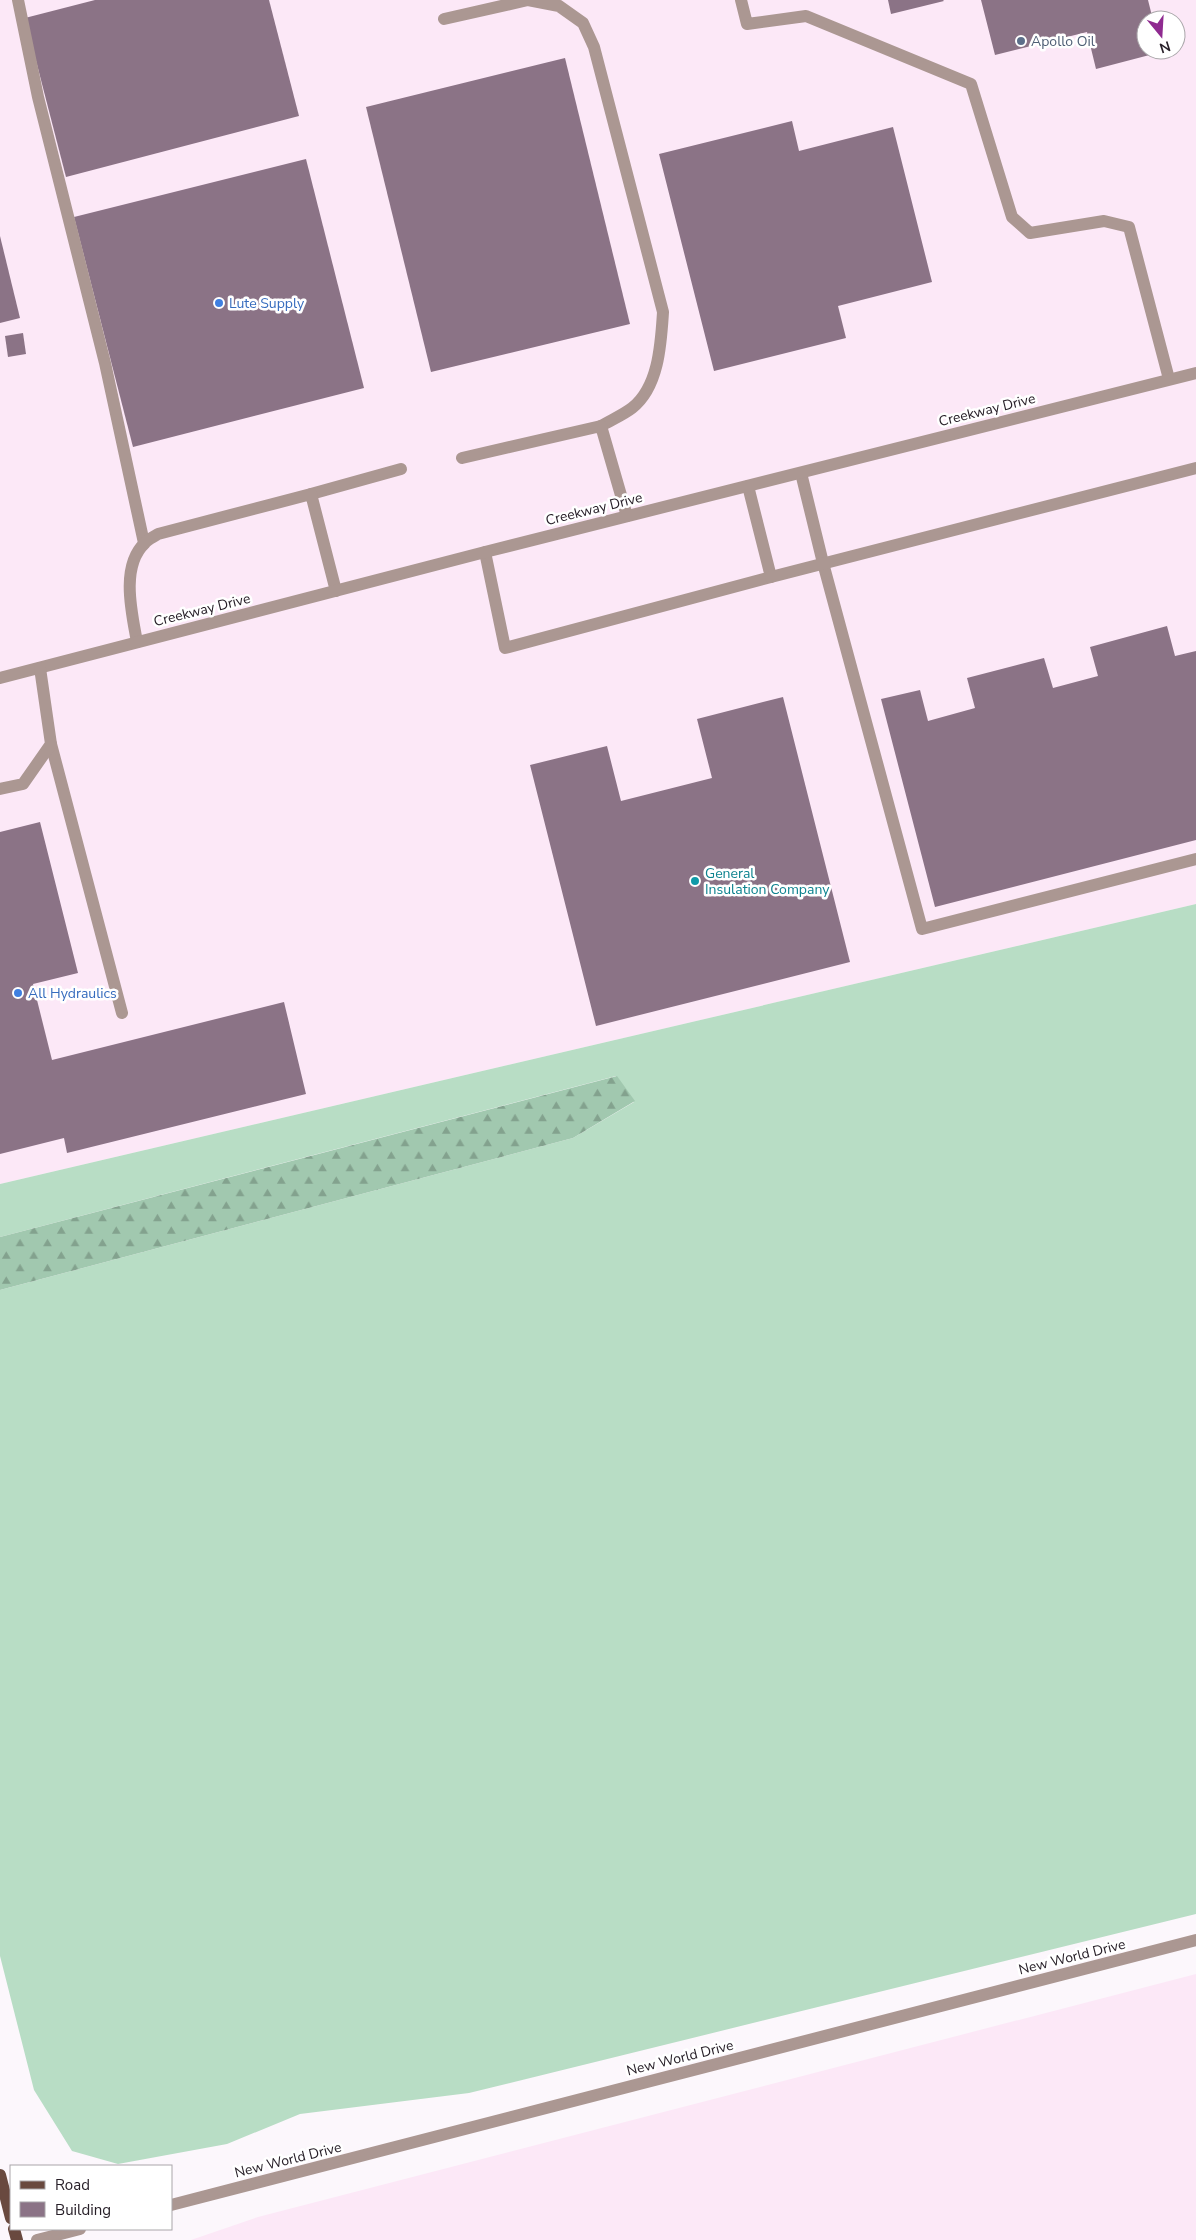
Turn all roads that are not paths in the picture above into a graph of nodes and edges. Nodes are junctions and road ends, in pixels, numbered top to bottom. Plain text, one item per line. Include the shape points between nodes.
1 (18, 0) edge
2 (741, 0) edge
3 (444, 19) dead end
4 (1196, 373) edge
5 (1170, 380) junction
6 (602, 426) junction
7 (462, 458) dead end
8 (1196, 468) edge
9 (401, 470) dead end
10 (801, 472) junction
11 (748, 486) junction
12 (311, 494) junction
13 (627, 516) junction
14 (144, 543) junction
15 (485, 552) junction
16 (823, 563) junction
17 (771, 577) junction
18 (336, 591) junction
19 (137, 642) junction
20 (40, 668) junction
21 (0, 678) edge
22 (50, 744) junction
23 (0, 789) edge
24 (1196, 859) edge
25 (122, 1013) dead end
26 (1196, 1940) edge
27 (0, 2175) edge
28 (172, 2205) edge
29 (10, 2214) edge
30 (76, 2230) edge
31 (37, 2240) edge

1 - 14 street via 38,97 106,363
2 - 5 street via 747,24 806,16 970,84 1012,217 1030,233 1104,221 1129,227
3 - 6 street via 528,0 559,6 583,23 594,47 663,312 661,341 651,385 633,407
4 - 5 street, Creekway Drive
5 - 10 street, Creekway Drive
6 - 7 street
6 - 13 street
8 - 16 street
9 - 12 street
10 - 11 street, Creekway Drive
10 - 16 street
11 - 13 street, Creekway Drive
11 - 17 street
12 - 14 street via 158,534
12 - 18 street
13 - 15 street, Creekway Drive
14 - 19 street via 130,579 129,598
15 - 17 street via 505,648
15 - 18 street, Creekway Drive
16 - 17 street
16 - 24 street via 922,930
18 - 19 street, Creekway Drive
19 - 20 street, Creekway Drive
20 - 21 street, Creekway Drive
20 - 22 street
22 - 23 street via 22,784
22 - 25 street
26 - 28 street, New World Drive
27 - 29 main road
30 - 31 street

